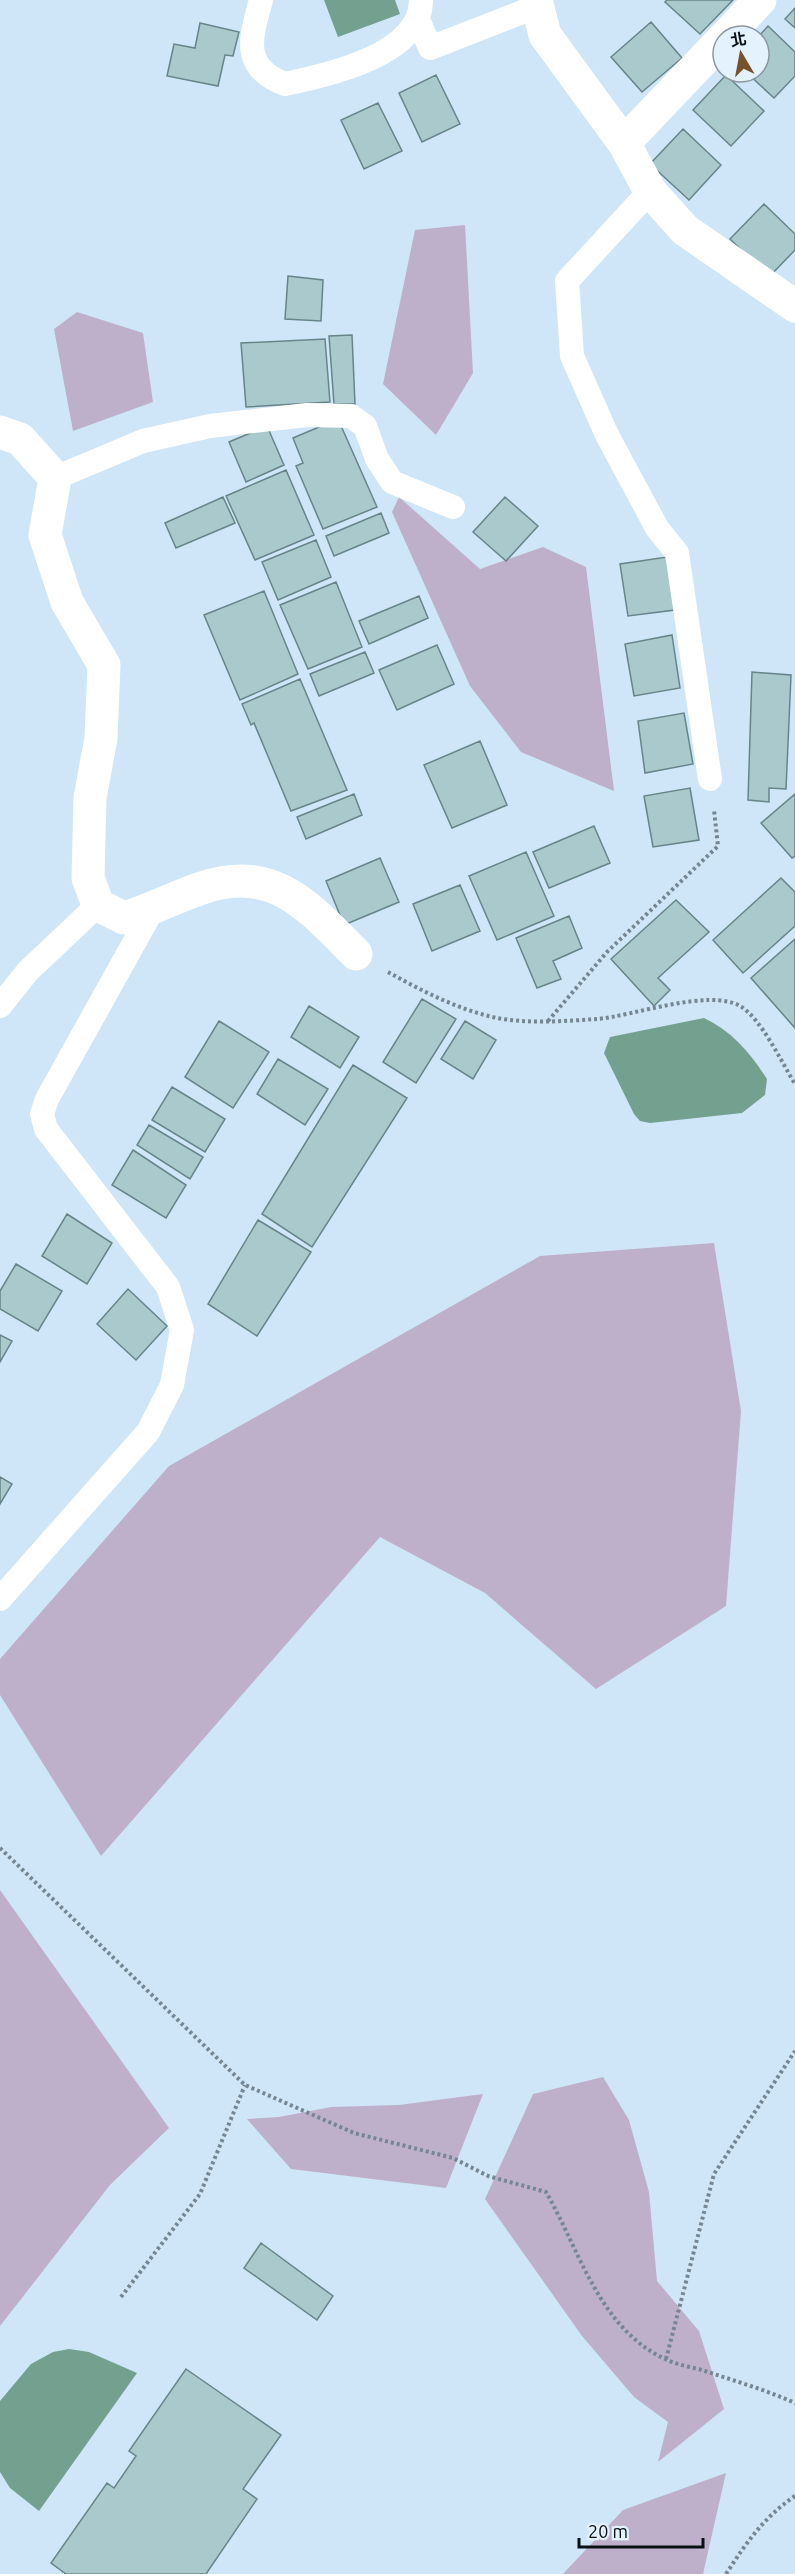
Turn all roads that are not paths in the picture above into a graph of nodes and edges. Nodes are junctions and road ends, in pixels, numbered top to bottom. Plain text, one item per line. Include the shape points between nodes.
1 (261, 0) edge
2 (760, 0) edge
3 (537, 3) edge
4 (419, 9) edge
5 (737, 24) edge
6 (711, 52) edge
7 (624, 143) junction
8 (650, 191) junction
9 (795, 306) edge
10 (0, 432) edge
11 (55, 478) junction
12 (453, 507) dead end
13 (710, 779) road end
14 (98, 905) junction
15 (153, 909) junction
16 (357, 954) road end
17 (0, 1006) edge
18 (0, 1599) edge

1 - 4 lane via 251,37 252,51 264,73 285,84 340,72 404,39
2 - 5 street
3 - 4 lane via 430,48
3 - 7 street via 545,35
6 - 7 street
7 - 8 street
8 - 9 street via 685,230
8 - 13 lane via 567,280 572,356 607,435 657,528 678,553
10 - 11 street via 20,439
11 - 12 lane via 144,441 210,426 307,415 351,416 365,426 377,459 392,482
11 - 14 street via 45,535 67,602 104,665 100,738 89,809 88,878
14 - 15 street via 124,918
14 - 17 lane via 28,971
15 - 16 street via 203,887 255,880 302,901
15 - 18 lane via 42,1114 46,1129 168,1287 182,1330 179,1358 172,1385 148,1432

